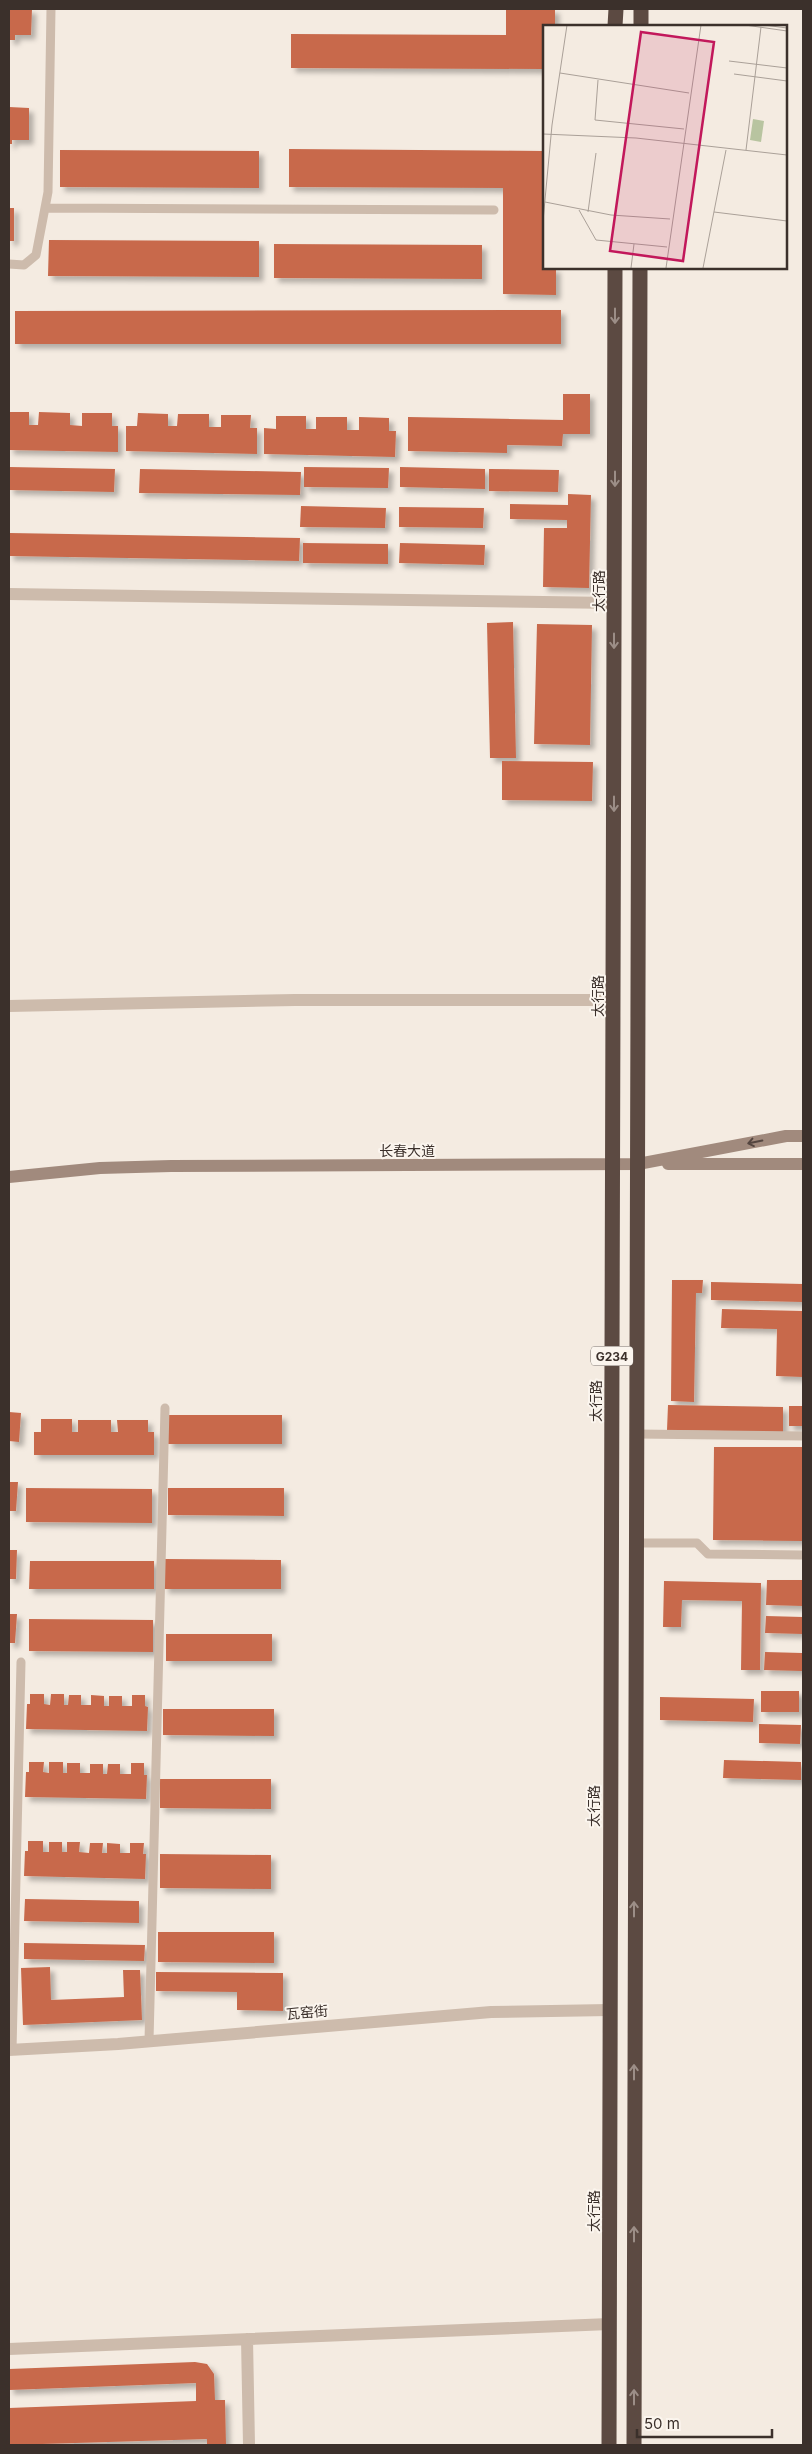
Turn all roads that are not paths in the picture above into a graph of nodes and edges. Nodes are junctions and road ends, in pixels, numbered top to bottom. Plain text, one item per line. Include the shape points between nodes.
1 (51, 9) edge
2 (616, 9) edge
3 (641, 9) edge
4 (616, 25) edge
5 (641, 25) edge
6 (44, 208) junction
7 (494, 210) dead end
8 (9, 264) edge
9 (615, 269) edge
10 (640, 269) edge
11 (9, 594) edge
12 (615, 603) junction
13 (613, 1000) junction
14 (9, 1006) edge
15 (803, 1136) edge
16 (613, 1164) junction
17 (638, 1164) junction
18 (803, 1164) edge
19 (9, 1177) edge
20 (165, 1408) dead end
21 (636, 1434) junction
22 (803, 1436) edge
23 (636, 1543) junction
24 (803, 1555) edge
25 (21, 1662) dead end
26 (609, 2010) junction
27 (149, 2042) junction
28 (10, 2050) edge
29 (609, 2324) junction
30 (247, 2339) junction
31 (9, 2349) edge
32 (249, 2445) edge
33 (609, 2445) edge
34 (634, 2445) edge

1 - 6 lane via 48,192
2 - 4 highway
3 - 5 highway
6 - 7 lane
6 - 8 lane via 36,255 24,265
9 -> 12 highway, 太行路 / G234
10 - 17 highway, G234
11 - 12 street
12 -> 13 highway, 太行路 / G234
13 - 14 street via 296,1000
13 - 16 highway, 太行路 / G234
15 -> 17 main road, 长春大道 via 786,1136
16 - 17 main road, 长春大道
16 - 19 main road, 长春大道 via 171,1166 100,1168
16 - 26 highway, 太行路 / G234
17 - 18 main road
17 - 21 highway, G234
20 - 27 lane
21 - 22 lane
21 - 23 highway, G234
23 - 24 lane via 697,1543 708,1554
34 -> 23 highway, G234
25 - 28 lane
26 - 27 street, 瓦窑街 via 491,2012
26 - 29 highway, 太行路 / G234
27 - 28 street, 瓦窑街
29 - 30 street
29 - 33 highway, 太行路 / G234
30 - 31 street
30 - 32 street

